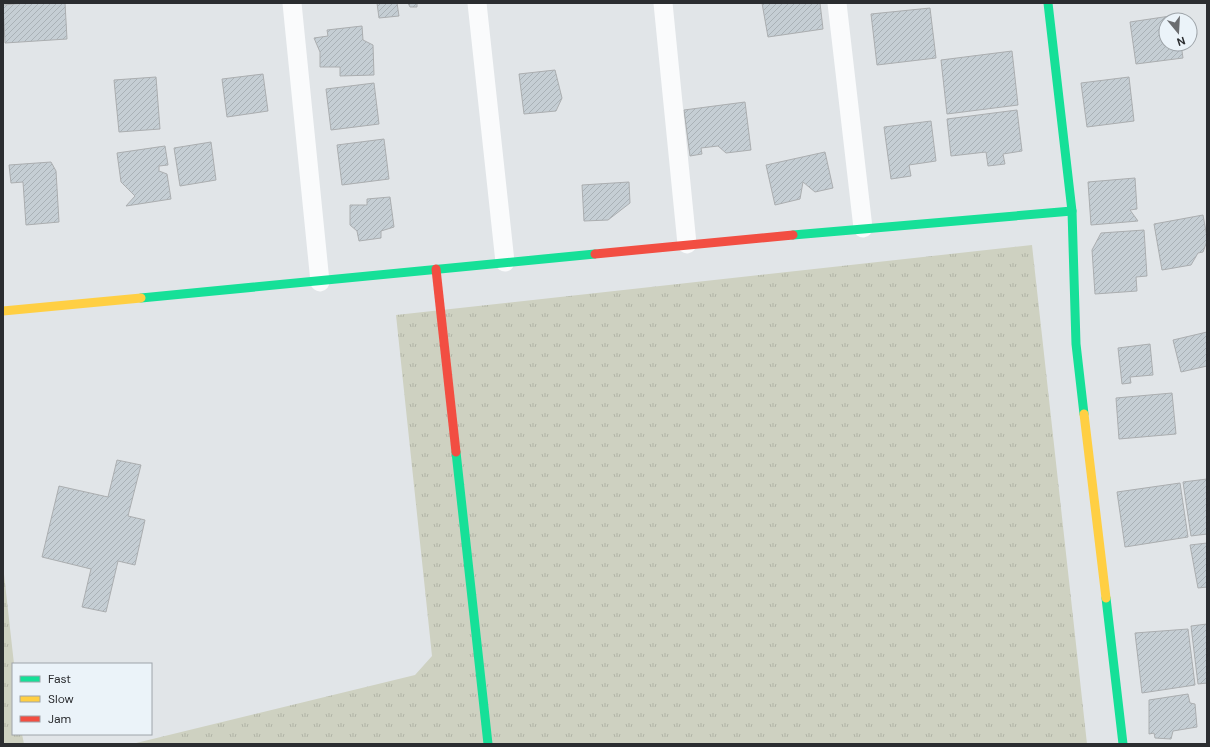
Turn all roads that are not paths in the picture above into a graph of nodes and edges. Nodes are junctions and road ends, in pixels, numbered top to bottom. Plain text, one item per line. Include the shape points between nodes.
1 (292, 3) edge
2 (477, 3) edge
3 (663, 3) edge
4 (837, 3) edge
5 (1048, 3) edge
6 (1072, 211) junction
7 (863, 228) junction
8 (687, 244) junction
9 (505, 262) junction
10 (436, 269) junction
11 (320, 282) junction
12 (3, 311) edge
13 (488, 744) edge
14 (1123, 744) edge

1 - 11 street
2 - 9 street
3 - 8 street
4 - 7 street
5 - 6 street
6 - 7 street
6 - 14 street via 1076,344
7 - 8 street
8 - 9 street
9 - 10 street
10 - 11 street
10 - 13 street
11 - 12 street

